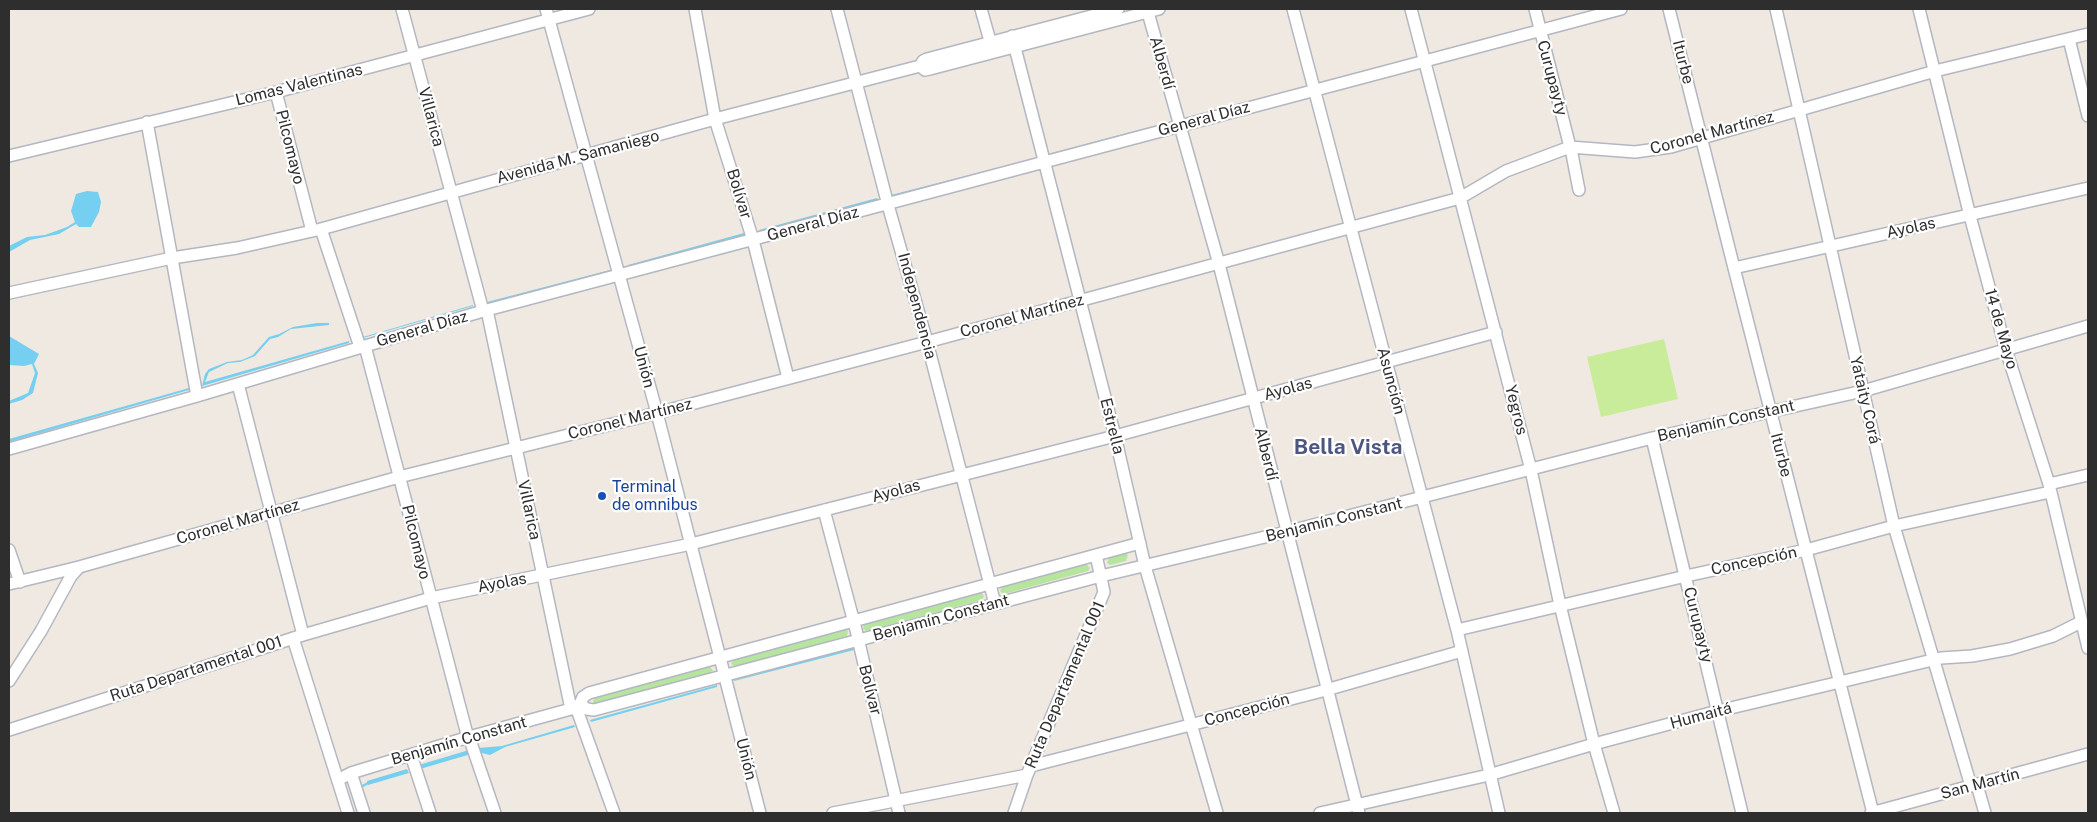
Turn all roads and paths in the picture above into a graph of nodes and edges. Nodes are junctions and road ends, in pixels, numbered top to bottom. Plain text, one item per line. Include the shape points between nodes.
1 (402, 9) edge
2 (589, 9) edge
3 (695, 9) edge
4 (837, 9) edge
5 (981, 9) edge
6 (1118, 9) edge
7 (1293, 9) edge
8 (1411, 9) edge
9 (1535, 9) edge
10 (1620, 9) edge
11 (1669, 9) edge
12 (1776, 9) edge
13 (1919, 9) edge
14 (1151, 10) edge
15 (547, 14) edge
16 (1540, 30) junction
17 (2088, 34) edge
18 (2068, 39) junction
19 (1014, 42) junction
20 (991, 48) junction
21 (414, 56) junction
22 (1424, 61) junction
23 (1935, 70) junction
24 (856, 82) junction
25 (1313, 91) junction
26 (276, 92) junction
27 (1798, 110) junction
28 (2088, 116) edge
29 (715, 119) junction
30 (147, 122) junction
31 (1180, 126) junction
32 (1703, 139) junction
33 (1571, 150) junction
34 (587, 155) junction
35 (9, 156) edge
36 (1042, 158) junction
37 (2088, 188) edge
38 (1579, 190) dead end
39 (451, 192) junction
40 (1460, 198) junction
41 (887, 200) junction
42 (1970, 216) junction
43 (1351, 227) junction
44 (316, 230) junction
45 (751, 235) junction
46 (1829, 246) junction
47 (172, 258) junction
48 (1218, 264) junction
49 (1734, 268) junction
50 (618, 270) junction
51 (9, 293) edge
52 (1080, 300) junction
53 (483, 307) junction
54 (2088, 326) edge
55 (1496, 332) junction
56 (927, 342) junction
57 (360, 343) junction
58 (2006, 350) junction
59 (1386, 363) junction
60 (788, 378) junction
61 (238, 384) junction
62 (195, 390) junction
63 (1863, 390) junction
64 (1252, 398) junction
65 (1770, 410) junction
66 (657, 413) junction
67 (1115, 436) junction
68 (1652, 438) junction
69 (516, 448) junction
70 (9, 449) edge
71 (1531, 470) junction
72 (960, 474) junction
73 (2088, 474) edge
74 (399, 477) junction
75 (2049, 488) junction
76 (1423, 497) junction
77 (824, 510) junction
78 (272, 512) junction
79 (1894, 526) junction
80 (1286, 532) junction
81 (1140, 543) junction
82 (691, 544) junction
83 (9, 550) edge
84 (1806, 550) junction
85 (1096, 555) junction
86 (1145, 566) junction
87 (79, 567) junction
88 (543, 575) junction
89 (1101, 576) junction
90 (1686, 576) junction
91 (14, 583) edge
92 (990, 584) junction
93 (431, 598) junction
94 (995, 604) junction
95 (1560, 606) junction
96 (853, 621) junction
97 (2082, 622) junction
98 (1457, 630) junction
99 (298, 636) junction
100 (858, 640) junction
101 (2088, 648) edge
102 (1462, 651) junction
103 (720, 658) junction
104 (1934, 660) junction
105 (9, 681) edge
106 (726, 681) junction
107 (1840, 682) junction
108 (1326, 690) junction
109 (576, 707) junction
110 (1718, 711) junction
111 (1192, 725) junction
112 (9, 730) edge
113 (468, 737) junction
114 (1594, 744) junction
115 (2088, 754) edge
116 (414, 764) junction
117 (1029, 771) junction
118 (351, 773) junction
119 (1489, 775) junction
120 (338, 780) junction
121 (1974, 785) junction
122 (897, 800) junction
123 (346, 807) edge
124 (1357, 809) edge
125 (364, 813) edge
126 (430, 813) edge
127 (495, 813) edge
128 (614, 813) edge
129 (760, 813) edge
130 (833, 813) edge
131 (899, 813) edge
132 (1014, 813) edge
133 (1217, 813) edge
134 (1320, 813) edge
135 (1499, 813) edge
136 (1614, 813) edge
137 (1742, 813) edge
138 (1872, 813) edge
139 (1985, 813) edge

1 - 21 street, Villarica
2 - 15 street, Lomas Valentinas
3 - 29 street, Bolívar
4 - 24 street, Independencia
5 - 20 street
6 - 19 street, Avenida M. Samaniego
7 - 25 street, Asunción
8 - 22 street, Yegros
9 - 16 street, Curupayty
10 - 16 street, General Díaz
11 - 32 street, Iturbe
12 - 27 street, Yataity Corá
13 - 23 street, 14 de Mayo
14 - 19 street, Avenida M. Samaniego
14 - 31 street, Alberdí
15 - 21 street, Lomas Valentinas
15 - 34 street, Unión
16 - 22 street, General Díaz
16 - 33 street, Curupayty
17 - 18 street, Coronel Martínez
18 - 23 street, Coronel Martínez
18 - 28 street
19 - 20 street, Avenida M. Samaniego
19 - 36 street, Estrella
20 - 24 street, Avenida M. Samaniego via 930,70 920,66
21 - 26 street, Lomas Valentinas
21 - 39 street, Villarica
22 - 25 street, General Díaz
22 - 40 street, Yegros
23 - 27 street, Coronel Martínez
23 - 42 street, 14 de Mayo
24 - 29 street, Avenida M. Samaniego
24 - 41 street, Independencia
25 - 31 street, General Díaz
25 - 43 street, Asunción
26 - 30 street, Lomas Valentinas
26 - 44 street, Pilcomayo
27 - 32 street, Coronel Martínez
27 - 46 street, Yataity Corá
29 - 34 street, Avenida M. Samaniego
29 - 45 street, Bolívar
30 - 35 street, Lomas Valentinas
30 - 47 street
31 - 36 street, General Díaz
31 - 48 street, Alberdí
32 - 33 street, Coronel Martínez via 1640,152
32 - 49 street, Iturbe
33 - 38 street, Curupayty
33 - 40 street, Coronel Martínez via 1506,171
34 - 39 street, Avenida M. Samaniego
34 - 50 street, Unión
36 - 41 street, General Díaz
36 - 52 street, Estrella
37 - 42 street, Ayolas
39 - 44 street, Avenida M. Samaniego
39 - 53 street, Villarica
40 - 43 street, Coronel Martínez
40 - 55 street, Yegros
41 - 45 street, General Díaz
41 - 56 street, Independencia
42 - 46 street, Ayolas
42 - 58 street, 14 de Mayo
43 - 48 street, Coronel Martínez
43 - 59 street, Asunción
44 - 47 street, Avenida M. Samaniego via 237,248
44 - 57 street, Pilcomayo
45 - 50 street, General Díaz
45 - 60 street, Bolívar
46 - 49 street, Ayolas
46 - 63 street, Yataity Corá
47 - 51 street, Avenida M. Samaniego
47 - 62 street
48 - 52 street, Coronel Martínez
48 - 64 street, Alberdí
49 - 65 street, Iturbe
50 - 53 street, General Díaz
50 - 66 street, Unión
52 - 56 street, Coronel Martínez
52 - 67 street, Estrella
53 - 57 street, General Díaz
53 - 69 street, Villarica
54 - 58 street, Benjamín Constant
55 - 59 street, Ayolas
55 - 71 street, Yegros
56 - 60 street, Coronel Martínez
56 - 72 street, Independencia
57 - 61 street, General Díaz
57 - 74 street, Pilcomayo
58 - 63 street, Benjamín Constant
58 - 75 street, 14 de Mayo
59 - 64 street, Ayolas
59 - 76 street, Asunción
60 - 66 street, Coronel Martínez
61 - 62 street, General Díaz
61 - 78 street
62 - 70 street, General Díaz
63 - 65 street, Benjamín Constant
63 - 79 street, Yataity Corá
64 - 67 street, Ayolas
64 - 80 street, Alberdí
65 - 68 street, Benjamín Constant
65 - 84 street, Iturbe
66 - 69 street, Coronel Martínez
66 - 82 street, Unión
67 - 72 street, Ayolas
67 - 81 street, Estrella
68 - 71 street, Benjamín Constant
68 - 90 street, Curupayty
69 - 74 street, Coronel Martínez
69 - 88 street, Villarica
71 - 76 street, Benjamín Constant
71 - 95 street, Yegros
72 - 77 street, Ayolas
72 - 92 street, Independencia
73 - 75 street, Concepción
74 - 78 street, Coronel Martínez
74 - 93 street, Pilcomayo
75 - 79 street, Concepción
75 - 97 street, 14 de Mayo
76 - 80 street, Benjamín Constant
76 - 98 street, Asunción
77 - 82 street, Ayolas
77 - 96 street, Bolívar
78 - 87 street, Coronel Martínez
78 - 99 street
79 - 84 street, Concepción
79 - 104 street, Yataity Corá
80 - 86 street, Benjamín Constant
80 - 108 street, Alberdí
81 - 85 street, Benjamín Constant
81 - 86 street, Estrella
82 - 88 street, Ayolas
82 - 103 street, Unión
83 - 91 street
84 - 90 street, Concepción
84 - 107 street, Iturbe
85 - 89 street, Ruta Departamental 001
85 - 92 street, Benjamín Constant
86 - 89 street, Benjamín Constant
86 - 111 street, Estrella
87 - 91 street, Coronel Martínez
87 - 105 street
88 - 93 street, Ayolas
88 - 109 street, Villarica
89 - 94 street, Benjamín Constant
89 - 117 street, Ruta Departamental 001 via 1104,592
90 - 95 street, Concepción
90 - 110 street, Curupayty
92 - 94 street, Independencia
92 - 96 street, Benjamín Constant
93 - 99 street, Ayolas
93 - 113 street, Pilcomayo
94 - 100 street, Benjamín Constant
95 - 98 street, Concepción
95 - 114 street, Yegros
96 - 100 street, Bolívar
96 - 103 street, Benjamín Constant
97 - 101 street, 14 de Mayo
97 - 104 street, Humaitá via 2052,636 2010,649
98 - 102 street, Asunción
99 - 112 street, Ruta Departamental 001
99 - 120 street, Ruta Departamental 001
100 - 106 street, Benjamín Constant
100 - 122 street, Bolívar
102 - 108 street, Concepción
102 - 119 street, Asunción
103 - 106 street, Unión
103 - 109 street, Benjamín Constant via 589,693
104 - 107 street, Humaitá
104 - 121 street, Yataity Corá
106 - 109 street, Benjamín Constant via 594,710
106 - 129 street, Unión
107 - 110 street, Humaitá
107 - 138 street, Iturbe
108 - 111 street, Concepción
108 - 124 street, Alberdí
109 - 113 street, Benjamín Constant
109 - 128 street, Villarica
110 - 114 street, Humaitá
110 - 137 street, Curupayty
111 - 117 street, Concepción
111 - 133 street, Estrella
113 - 116 street, Benjamín Constant
113 - 127 street, Pilcomayo
114 - 119 street, Humaitá
114 - 136 street, Yegros
115 - 121 street, San Martín
116 - 118 street, Benjamín Constant
116 - 126 street
117 - 122 street, Concepción
117 - 132 street, Ruta Departamental 001
118 - 120 street, Benjamín Constant
118 - 125 street
119 - 124 street, Humaitá
119 - 135 street, Asunción
120 - 123 street, Ruta Departamental 001
121 - 138 street, San Martín
121 - 139 street, Yataity Corá
122 - 130 street, Concepción
122 - 131 street, Bolívar
124 - 134 street, Humaitá

